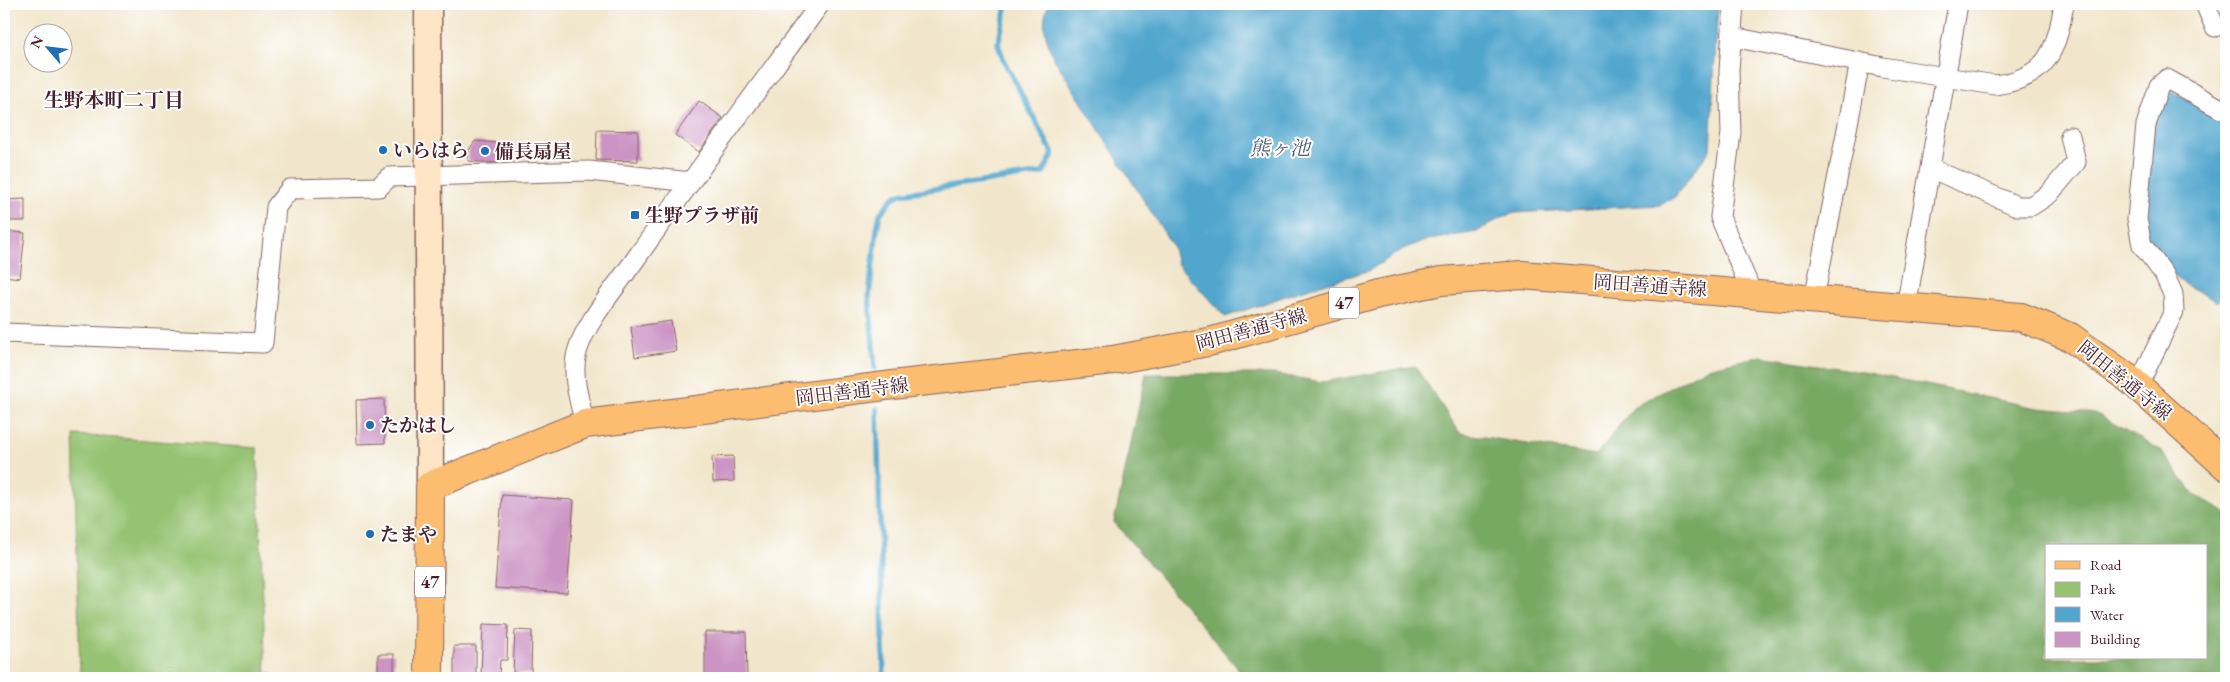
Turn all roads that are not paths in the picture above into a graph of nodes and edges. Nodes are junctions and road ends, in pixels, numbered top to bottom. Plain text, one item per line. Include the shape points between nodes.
1 (428, 4) edge
2 (820, 4) edge
3 (1734, 4) edge
4 (1958, 4) edge
5 (2064, 4) edge
6 (2206, 4) edge
7 (2215, 27) dead end
8 (1733, 37) junction
9 (1860, 62) junction
10 (1946, 77) junction
11 (2226, 110) edge
12 (2070, 136) dead end
13 (1930, 168) junction
14 (428, 176) junction
15 (691, 182) junction
16 (1752, 293) junction
17 (1814, 299) junction
18 (1906, 308) junction
19 (4, 333) edge
20 (2138, 386) junction
21 (585, 424) junction
22 (2226, 466) edge
23 (430, 486) junction
24 (429, 678) edge

1 - 14 street
2 - 15 street
3 - 8 street
4 - 10 street
5 - 10 street via 2052,54 2025,77 1995,85
6 - 7 street
8 - 9 street
8 - 16 street via 1728,70 1731,133 1720,217
9 - 10 street
9 - 17 street
10 - 13 street
11 - 20 street via 2166,79 2159,86 2146,125 2137,219 2142,245 2164,274 2173,294 2174,311
12 - 13 street via 2076,162 2049,194 2031,206 2017,206
13 - 18 street
14 - 15 street via 589,171
14 - 19 street via 389,177 379,187 290,189 276,207 263,343
14 - 23 street
15 - 21 street via 584,336 576,356 576,378
16 - 17 main road, 岡田善通寺線 / 47
16 - 21 main road, 岡田善通寺線 / 47 via 1522,275 1440,281 1378,294 1213,340 1113,360
17 - 18 main road, 岡田善通寺線 / 47
18 - 20 main road, 岡田善通寺線 / 47 via 2021,317 2070,337
20 - 22 main road, 岡田善通寺線 / 47
21 - 23 main road, 岡田善通寺線 / 47
23 - 24 main road, 47

